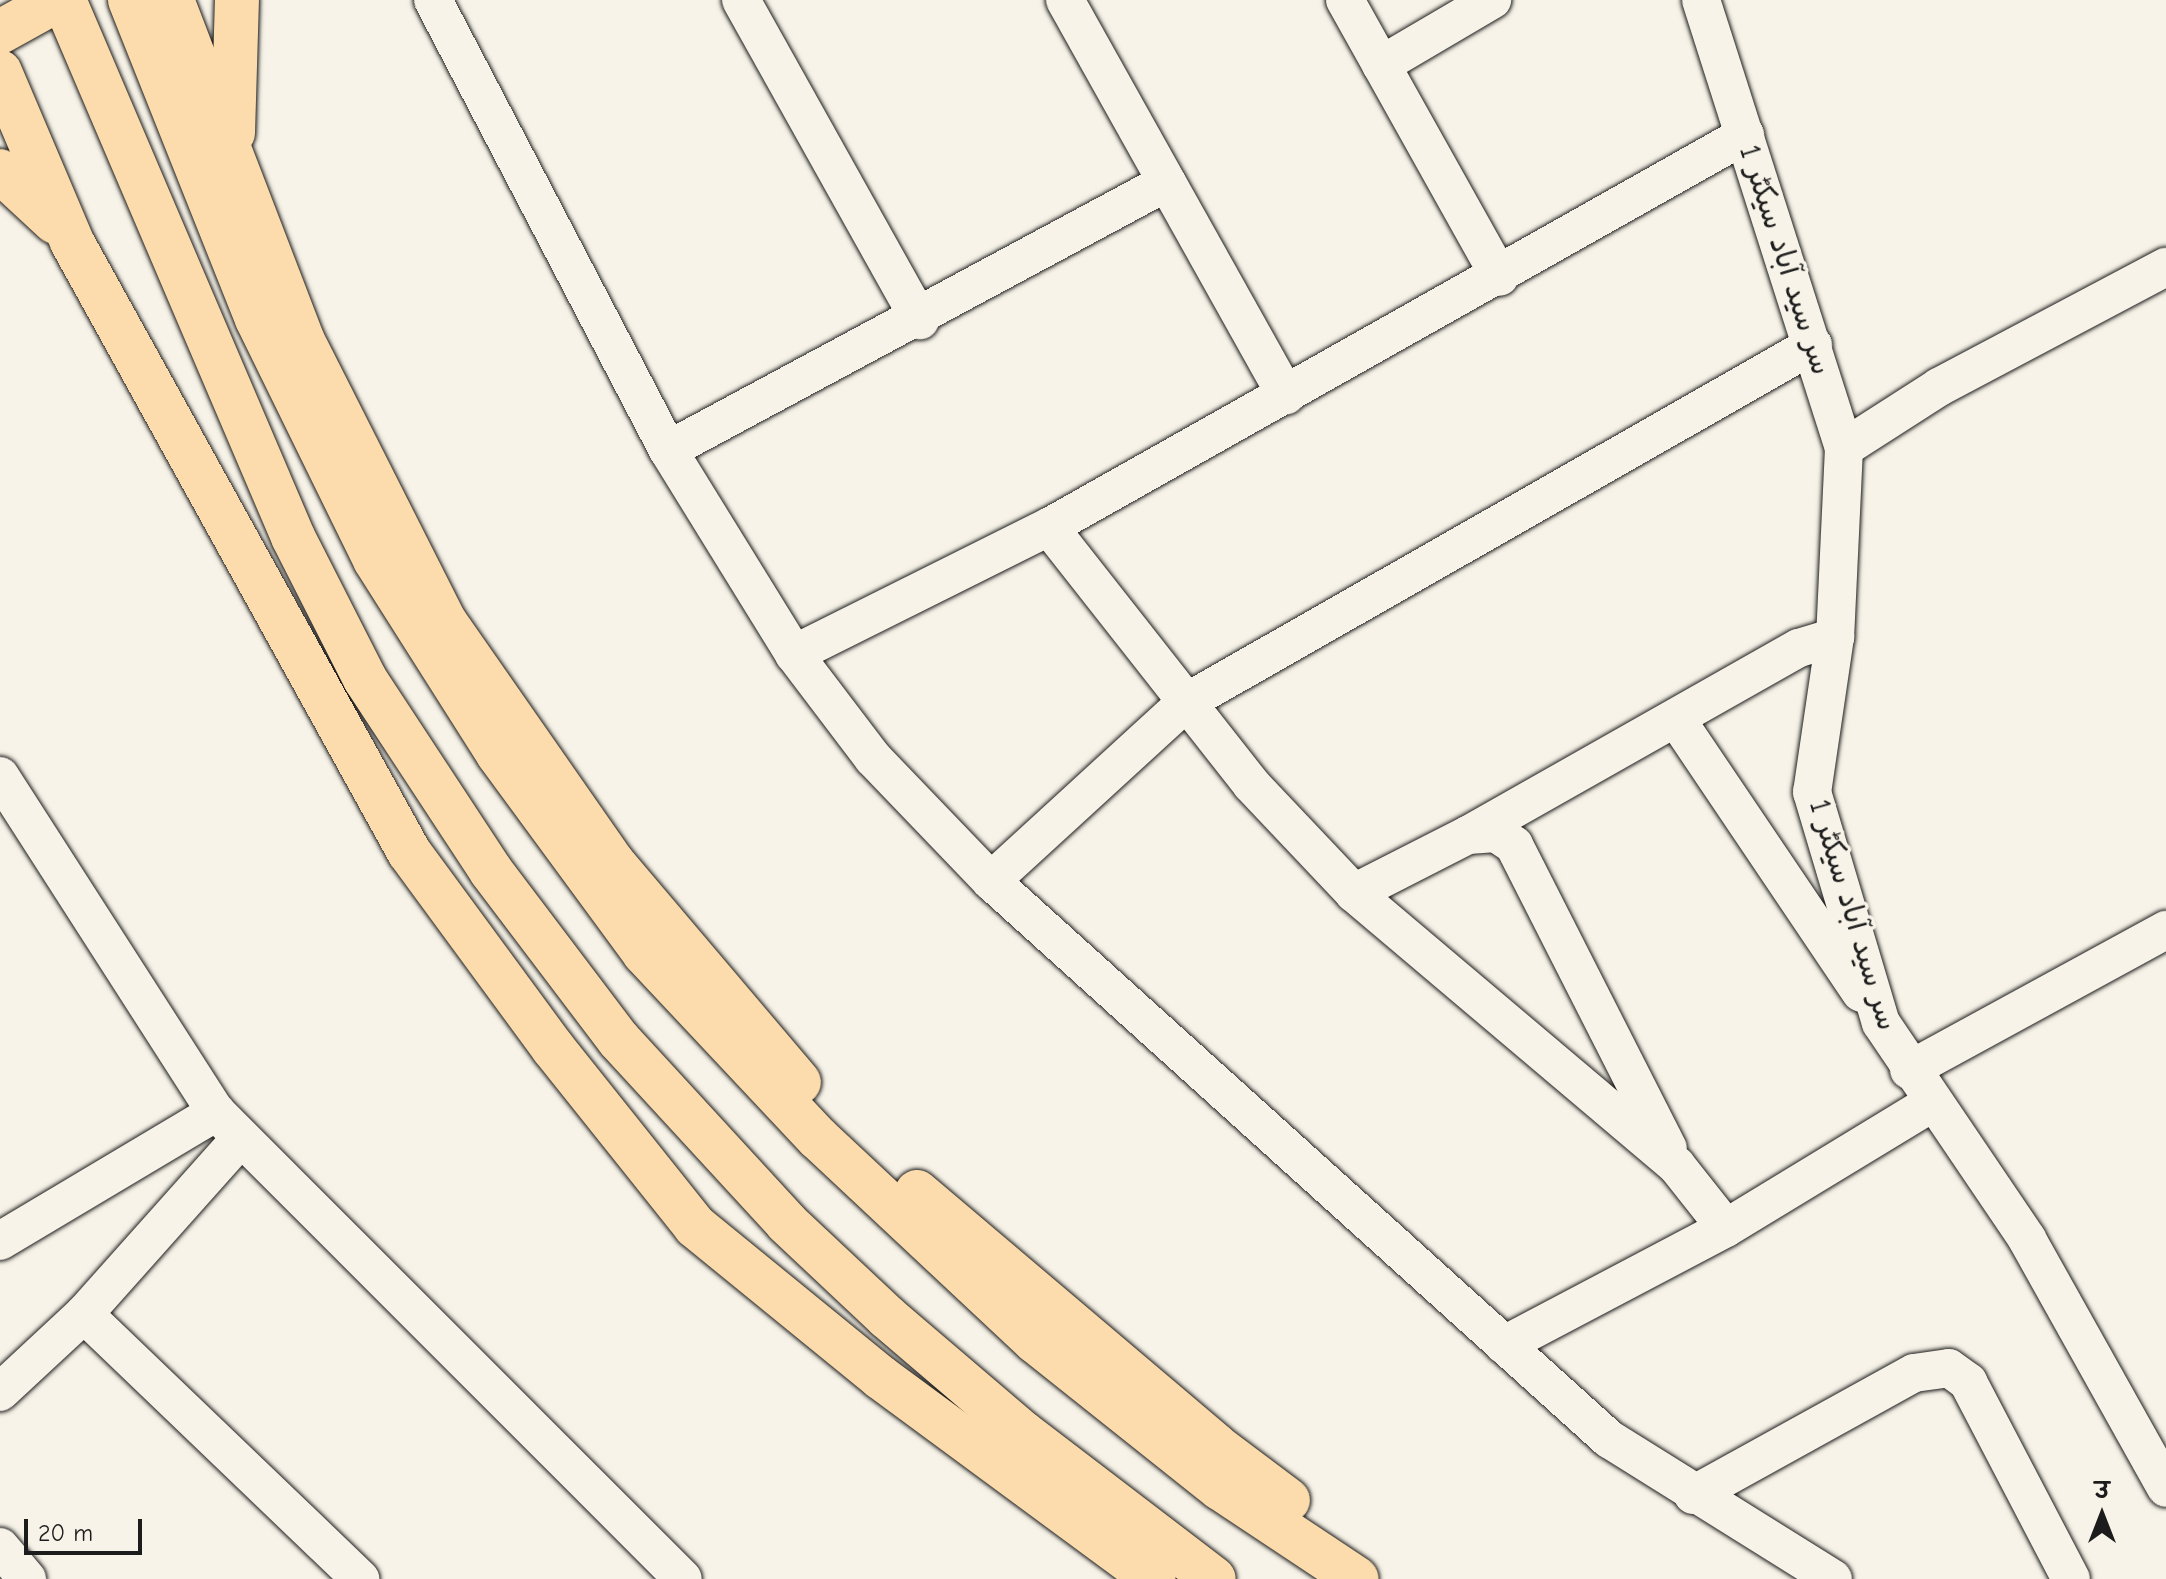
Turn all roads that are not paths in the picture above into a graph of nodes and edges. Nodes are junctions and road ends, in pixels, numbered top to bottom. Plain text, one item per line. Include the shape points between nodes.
1 (58, 0) edge
2 (64, 0) edge
3 (130, 0) edge
4 (172, 0) edge
5 (237, 0) edge
6 (433, 0) edge
7 (741, 0) edge
8 (1065, 0) edge
9 (1345, 0) edge
10 (1492, 0) edge
11 (1701, 0) edge
12 (0, 32) edge
13 (1381, 65) junction
14 (0, 72) edge
15 (1745, 135) junction
16 (233, 164) junction
17 (0, 171) edge
18 (1167, 182) junction
19 (72, 242) junction
20 (2166, 267) edge
21 (1500, 277) junction
22 (920, 320) junction
23 (1813, 345) junction
24 (1286, 395) junction
25 (1844, 448) junction
26 (668, 450) junction
27 (1049, 527) junction
28 (1835, 637) junction
29 (794, 654) junction
30 (1185, 703) junction
31 (1677, 720) junction
32 (0, 776) edge
33 (1468, 835) junction
34 (991, 881) junction
35 (1354, 893) junction
36 (2166, 930) edge
37 (1881, 1023) junction
38 (1909, 1070) junction
39 (1933, 1102) junction
40 (228, 1125) junction
41 (1676, 1165) junction
42 (1726, 1228) junction
43 (2, 1235) edge
44 (84, 1314) junction
45 (1504, 1345) junction
46 (0, 1392) edge
47 (2166, 1488) edge
48 (1693, 1495) junction
49 (0, 1547) edge
50 (27, 1579) edge
51 (360, 1579) edge
52 (683, 1579) edge
53 (1154, 1579) edge
54 (1214, 1579) edge
55 (1357, 1579) edge
56 (1367, 1579) edge
57 (1833, 1579) edge
58 (2071, 1579) edge

1 - 12 highway
2 - 54 highway via 293,537 365,679 491,871 619,1040 787,1223 1023,1433
3 - 55 highway via 257,319 375,560 438,664 569,856 644,953 723,1042 938,1252 1124,1416
4 - 16 highway
5 - 16 highway
6 - 26 street
7 - 22 street
8 - 18 street
9 - 13 street
10 - 13 street
11 - 15 street, سر سید آباد سیکٹر 1
13 - 21 street
14 - 19 highway
15 - 21 street
15 - 23 street, سر سید آباد سیکٹر 1
16 - 56 highway via 303,341 445,622 614,864 817,1102 1157,1396 1313,1519
17 - 19 highway via 34,197
18 - 22 street
18 - 24 street
19 - 53 highway via 409,852 553,1048 695,1226 880,1377
20 - 25 street via 1939,387
21 - 24 street
22 - 26 street
23 - 25 street, سر سید آباد سیکٹر 1
23 - 30 street
24 - 27 street
25 - 28 street, سر سید آباد سیکٹر 1
26 - 29 street
27 - 29 street
27 - 30 street
28 - 31 street via 1799,648
28 - 37 street, سر سید آباد سیکٹر 1 via 1812,792
29 - 34 street via 873,758
30 - 34 street
30 - 35 street via 1251,784
31 - 33 street
31 - 37 street
32 - 40 street
33 - 35 street
33 - 41 street via 1496,833 1514,845
34 - 45 street
35 - 41 street
36 - 38 street
37 - 38 street, سر سید آباد سیکٹر 1
38 - 39 street, سر سید آباد سیکٹر 1
39 - 42 street
39 - 47 street, سر سید آباد سیکٹر 1 via 2027,1239
40 - 43 street
40 - 44 street
40 - 52 street
41 - 42 street
42 - 45 street
44 - 46 street
44 - 51 street
45 - 48 street via 1609,1439
48 - 57 street
48 - 58 street via 1914,1373 1949,1368 1968,1382
49 - 50 street

